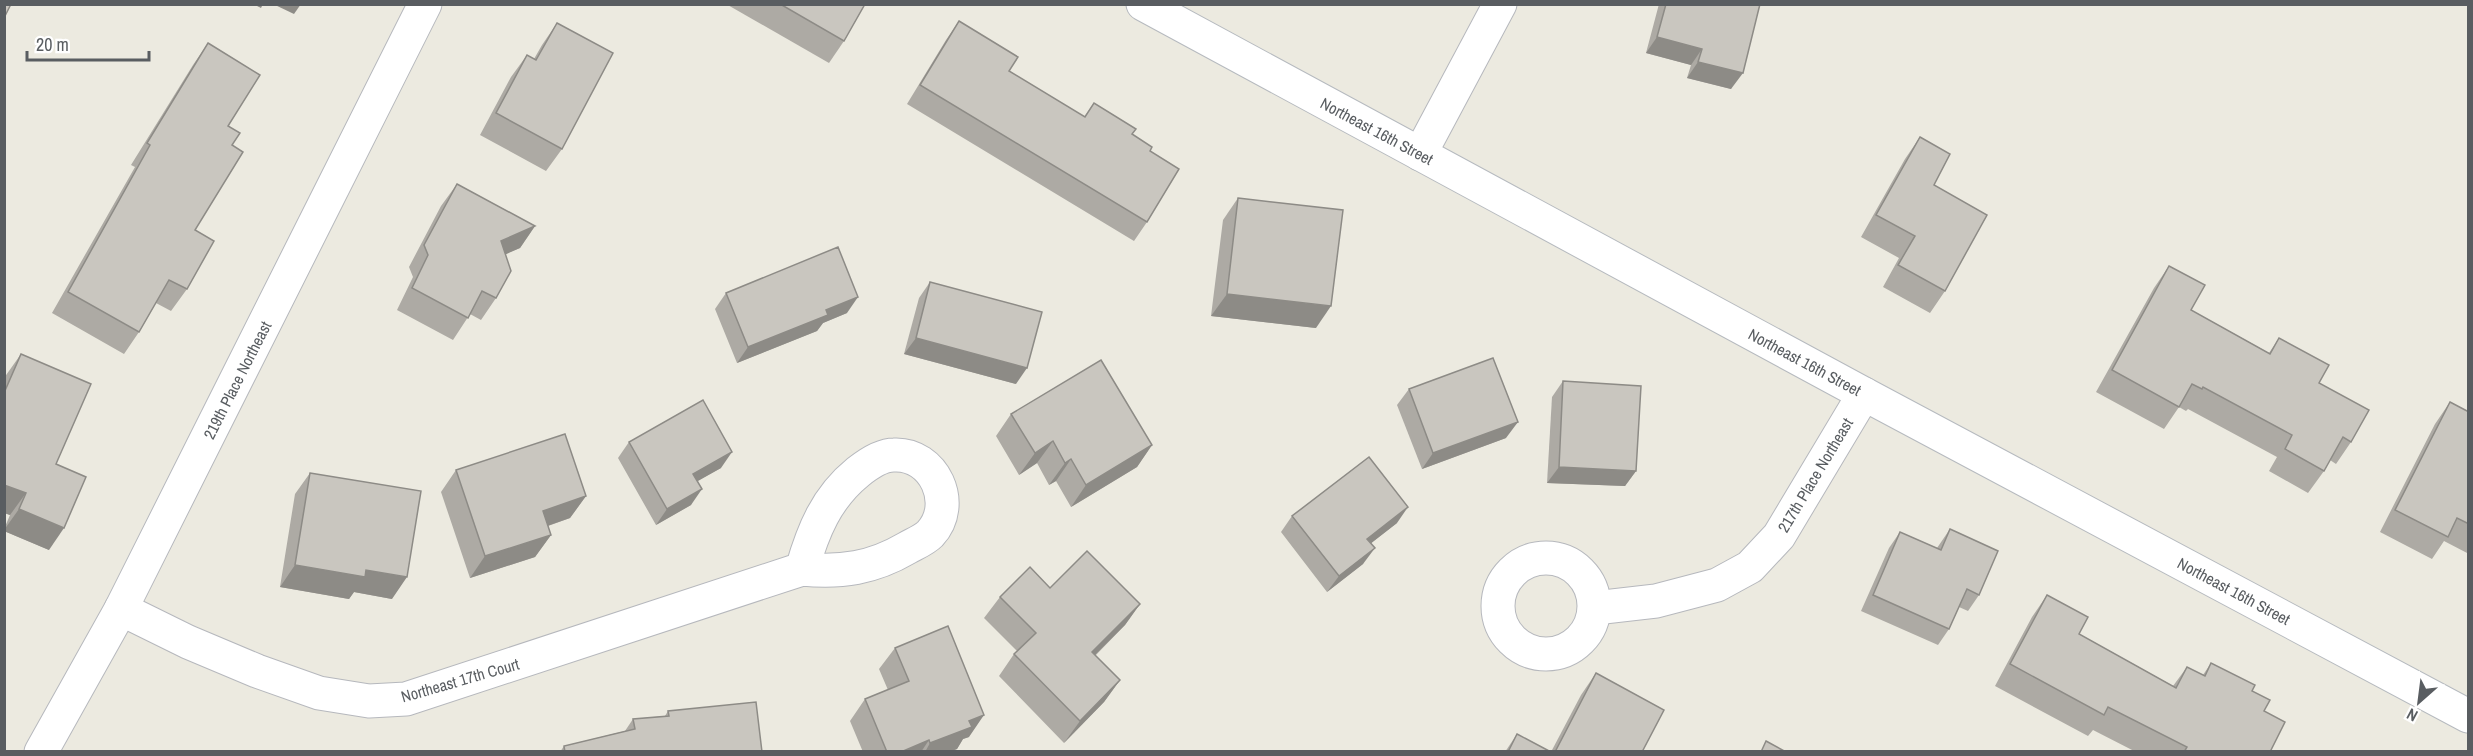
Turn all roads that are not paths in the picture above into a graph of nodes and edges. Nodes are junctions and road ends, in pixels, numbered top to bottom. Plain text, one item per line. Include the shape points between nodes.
1 (425, 4) edge
2 (1500, 4) edge
3 (1150, 6) edge
4 (1420, 154) junction
5 (1864, 394) junction
6 (802, 569) dead end
7 (1595, 608) dead end
8 (122, 609) junction
9 (2469, 716) edge
10 (41, 752) edge

1 - 8 street, 219th Place Northeast
2 - 4 street
3 - 4 street, Northeast 16th Street
4 - 5 street, Northeast 16th Street
5 - 7 street, 217th Place Northeast via 1779,536 1750,567 1716,585 1656,601
5 - 9 street, Northeast 16th Street
6 - 8 street, Northeast 17th Court via 406,699 369,701 319,693 188,642
8 - 10 street, 219th Place Northeast

